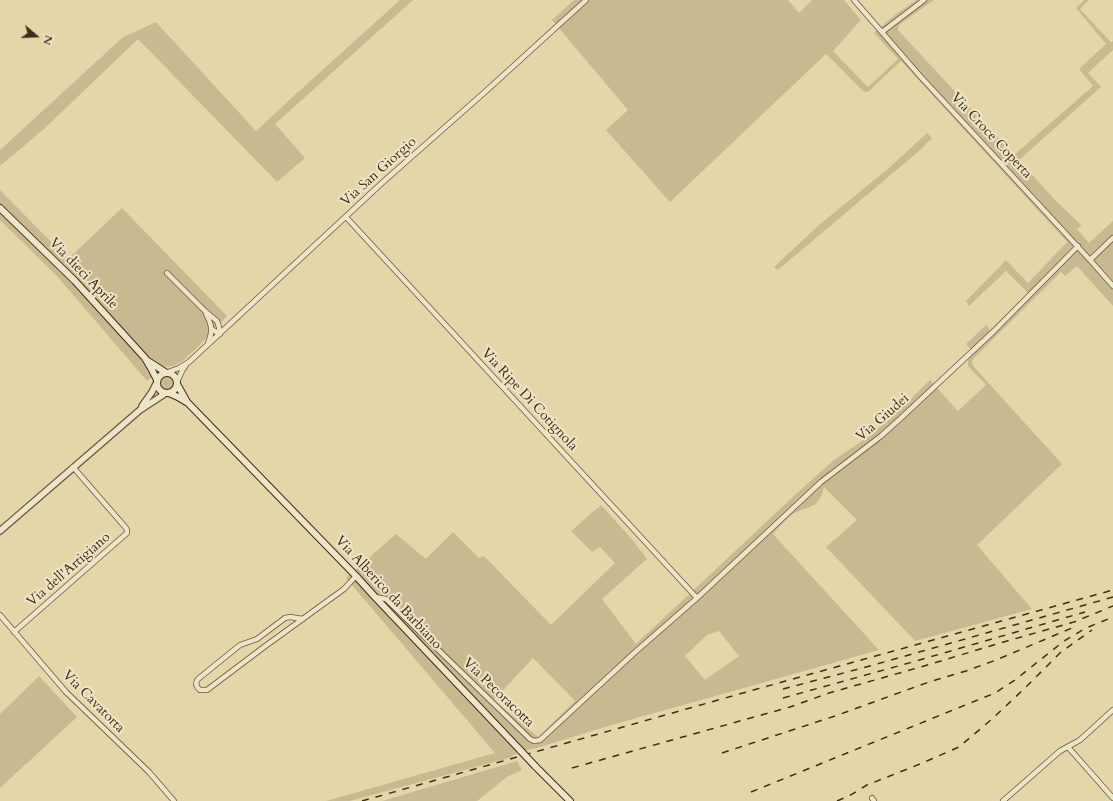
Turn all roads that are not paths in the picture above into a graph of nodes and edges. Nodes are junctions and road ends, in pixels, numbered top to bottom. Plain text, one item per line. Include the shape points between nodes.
1 (586, 0) edge
2 (854, 0) edge
3 (924, 0) edge
4 (882, 32) junction
5 (0, 208) edge
6 (346, 217) junction
7 (1113, 238) edge
8 (1078, 246) junction
9 (1090, 260) junction
10 (167, 273) dead end
11 (1113, 286) edge
12 (206, 312) junction
13 (217, 321) junction
14 (231, 324) junction
15 (211, 329) junction
16 (220, 334) junction
17 (208, 345) junction
18 (145, 358) junction
19 (189, 362) junction
20 (166, 372) junction
21 (156, 382) junction
22 (177, 383) junction
23 (168, 393) junction
24 (188, 403) junction
25 (140, 410) junction
26 (73, 467) junction
27 (0, 532) edge
28 (356, 576) junction
29 (375, 597) junction
30 (696, 598) junction
31 (0, 615) edge
32 (303, 619) junction
33 (14, 632) junction
34 (1113, 710) edge
35 (1068, 747) junction
36 (1113, 798) edge
37 (174, 801) edge
38 (570, 801) edge
39 (1003, 801) edge

1 - 6 street, Via San Giorgio
2 - 4 street, Via Croce Coperta
3 - 4 street
4 - 8 street, Via Croce Coperta
5 - 18 main road, Via dieci Aprile via 75,281
6 - 14 street, Via San Giorgio
6 - 30 street, Via Ripe Di Cotignola
7 - 9 street
8 - 9 street, Via Croce Coperta
8 - 30 street, Via Giudei via 994,331 881,436 821,482
9 - 11 street, Via Croce Coperta
10 - 12 street
12 - 13 street
12 - 15 street
13 - 14 street via 221,324
13 - 16 street
14 - 16 street, Via San Giorgio
15 - 16 street
15 - 17 street
16 - 17 street, Via San Giorgio
17 - 19 street, Via San Giorgio
18 - 20 main road, Via dieci Aprile
18 - 21 main road, Via dieci Aprile
19 - 20 street, Via San Giorgio
19 - 22 street, Via San Giorgio
20 - 21 main road via 160,375
20 - 22 main road via 174,375
21 - 23 main road via 161,391
21 - 25 street
22 - 23 main road via 174,390
22 - 24 main road, Via Alberico da Barbiano
23 - 24 main road, Via Alberico da Barbiano
23 - 25 street
24 - 28 main road, Via Alberico da Barbiano
25 - 26 street
26 - 27 street
26 - 33 street, Via dell'Artigiano via 127,533
28 - 29 main road, Via Alberico da Barbiano
28 - 32 street via 344,590
29 - 30 street, Via Pecoracotta via 386,600 534,741 542,738
29 - 38 main road, Via Alberico da Barbiano, bridge
31 - 33 street, Via Cavatorta
32 - 32 street via 285,618 257,639 240,645 198,679 197,687 200,690 207,690
33 - 37 street, Via Cavatorta via 66,692 149,772
34 - 35 street via 1080,740
35 - 36 street
35 - 39 street via 1060,751

